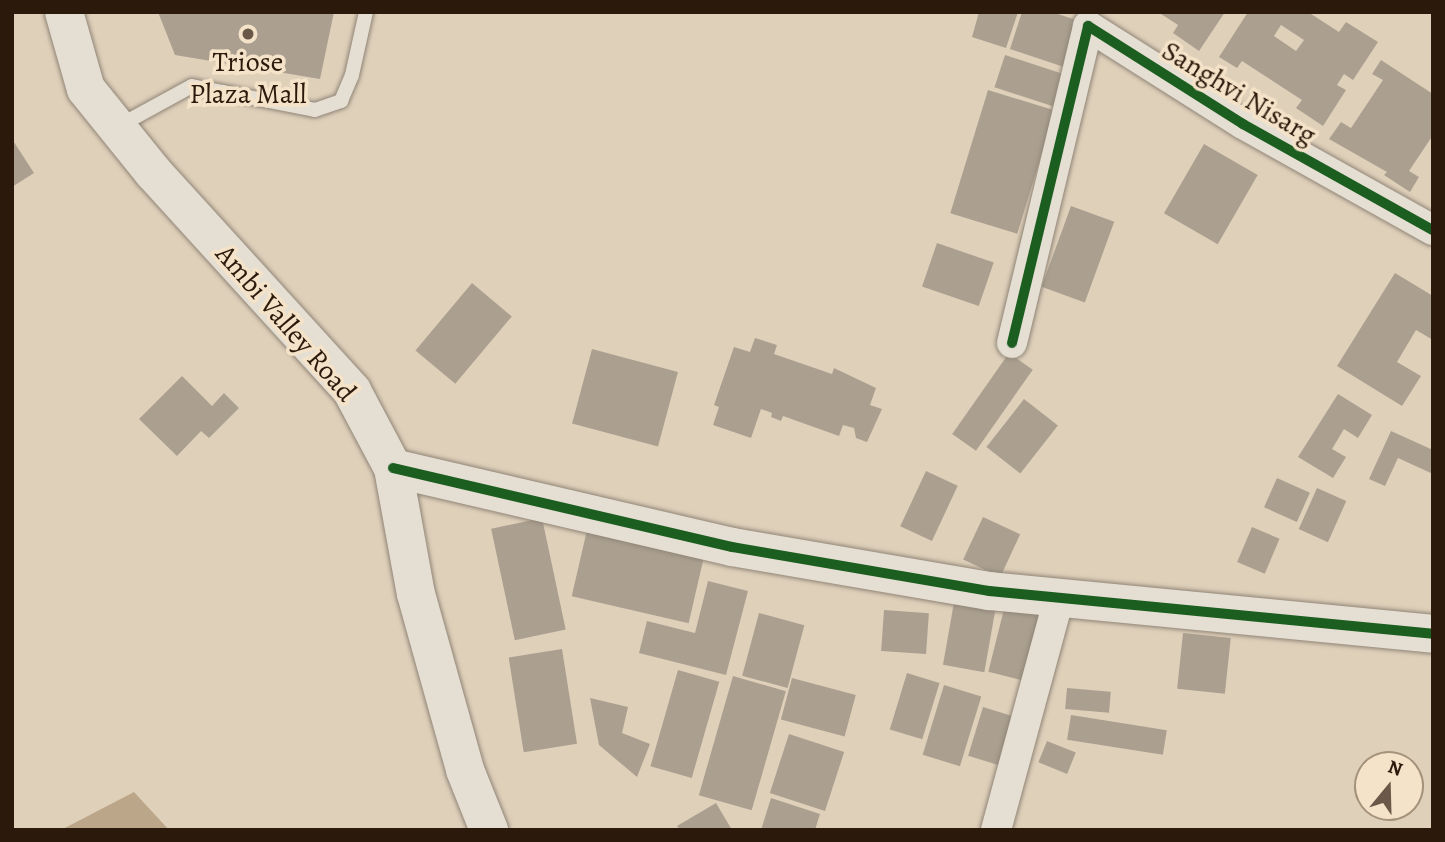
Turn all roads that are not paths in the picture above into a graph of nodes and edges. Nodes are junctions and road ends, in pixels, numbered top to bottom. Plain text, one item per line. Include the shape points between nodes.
1 (64, 12) edge
2 (366, 12) edge
3 (117, 127) junction
4 (1433, 230) edge
5 (1012, 343) dead end
6 (393, 468) junction
7 (1059, 598) junction
8 (1433, 634) edge
9 (489, 830) edge
10 (996, 830) edge

1 - 3 street, Ambi Valley Road via 86,89
2 - 3 lane via 352,75 341,101 315,110 192,86
3 - 6 street, Ambi Valley Road via 352,391
4 - 5 street, Sanghvi Nisarg via 1243,124 1088,26
6 - 7 street via 732,547 989,591
6 - 9 street, Ambi Valley Road via 416,594 465,770
7 - 8 street
7 - 10 street

